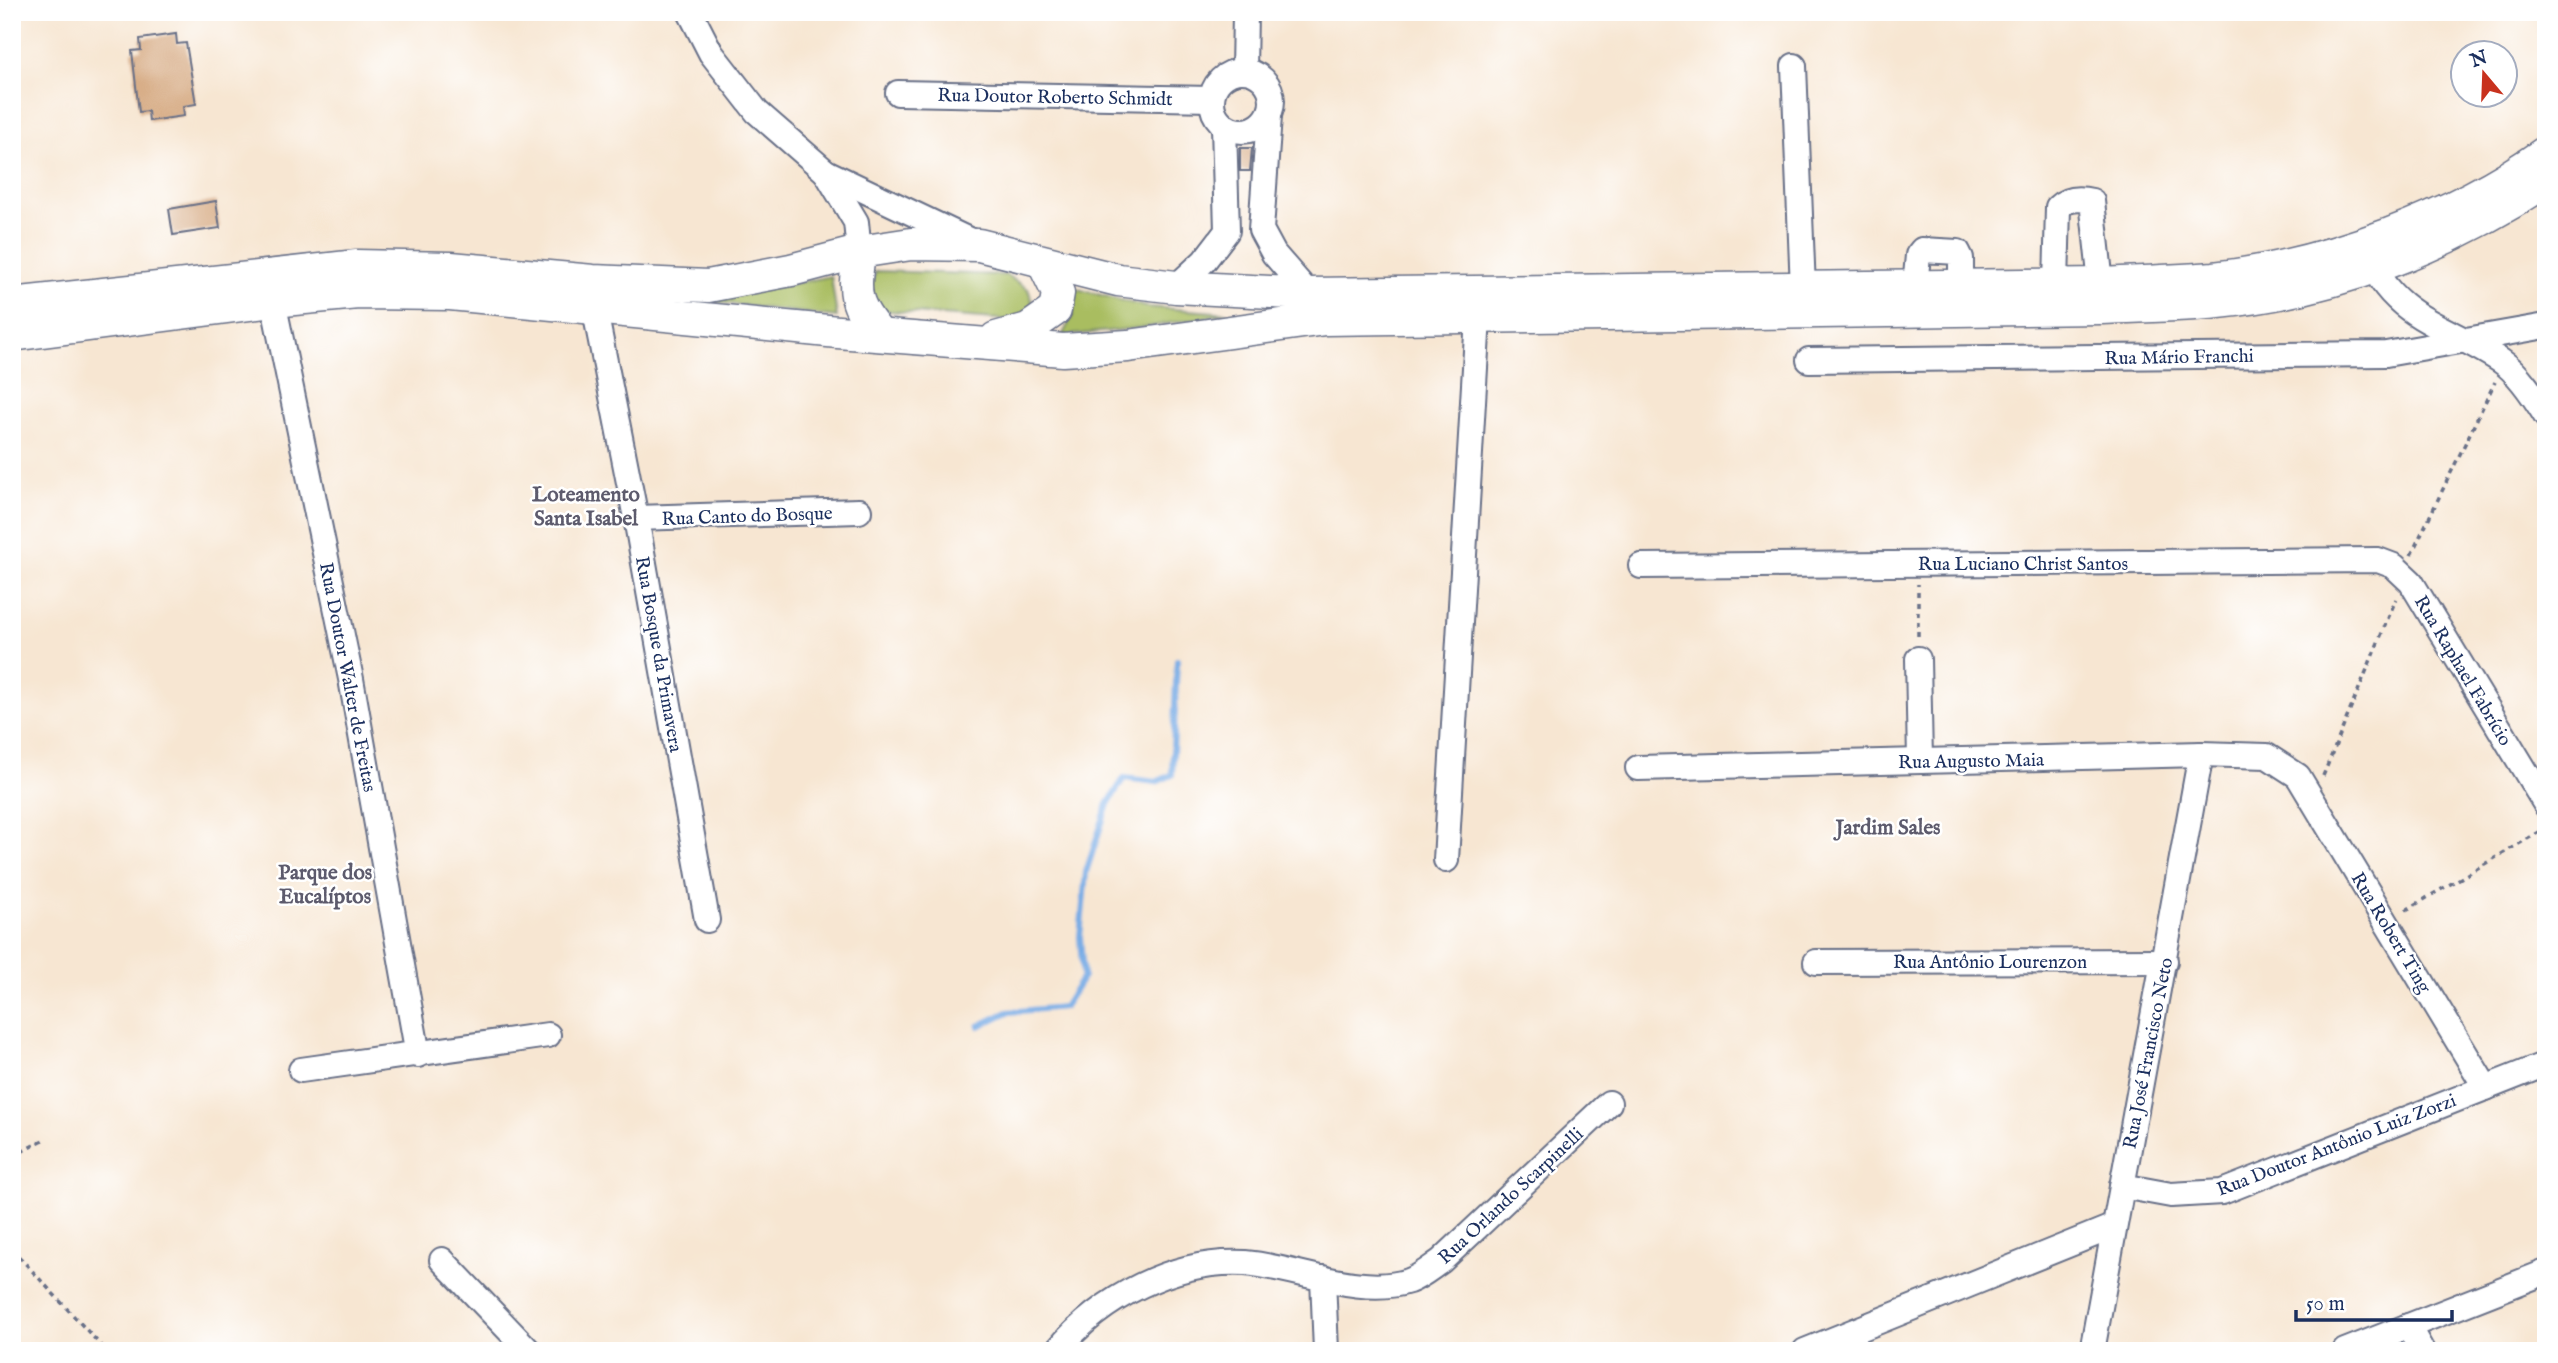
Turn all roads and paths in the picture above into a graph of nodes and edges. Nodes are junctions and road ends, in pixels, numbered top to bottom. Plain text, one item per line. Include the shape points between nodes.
1 (690, 12) edge
2 (1245, 12) edge
3 (1794, 66) dead end
4 (1244, 71) junction
5 (898, 93) dead end
6 (1212, 99) junction
7 (1269, 117) junction
8 (1224, 126) junction
9 (2546, 152) edge
10 (826, 172) junction
11 (2546, 181) edge
12 (1261, 230) junction
13 (1227, 232) junction
14 (979, 245) junction
15 (859, 252) junction
16 (2368, 255) junction
17 (1043, 262) junction
18 (2101, 284) junction
19 (2056, 285) junction
20 (1176, 287) junction
21 (1803, 289) junction
22 (1309, 293) junction
23 (273, 301) junction
24 (12, 304) edge
25 (594, 306) junction
26 (1478, 317) junction
27 (2546, 326) edge
28 (12, 335) edge
29 (880, 335) junction
30 (2462, 338) junction
31 (985, 341) junction
32 (1809, 360) dead end
33 (2504, 363) junction
34 (2546, 416) edge
35 (859, 511) dead end
36 (636, 518) junction
37 (1919, 564) junction
38 (1641, 566) dead end
39 (2404, 574) junction
40 (1918, 659) joint
41 (2201, 754) junction
42 (1920, 761) junction
43 (1638, 768) dead end
44 (2298, 776) joint
45 (2312, 800) junction
46 (2546, 805) edge
47 (2546, 828) edge
48 (1446, 860) dead end
49 (707, 920) dead end
50 (2386, 922) junction
51 (2165, 961) junction
52 (1816, 962) dead end
53 (548, 1035) dead end
54 (418, 1055) junction
55 (2546, 1064) edge
56 (301, 1070) dead end
57 (2486, 1088) junction
58 (1609, 1103) dead end
59 (43, 1140) dead end
60 (12, 1157) edge
61 (2122, 1186) junction
62 (2112, 1227) junction
63 (12, 1249) edge
64 (442, 1260) dead end
65 (2546, 1272) edge
66 (1323, 1278) junction
67 (2408, 1326) junction
68 (106, 1351) edge
69 (529, 1351) edge
70 (1057, 1351) edge
71 (1326, 1351) edge
72 (1805, 1351) edge
73 (2092, 1351) edge
74 (2345, 1351) edge
75 (2422, 1351) edge

1 - 10 street via 710,53 757,111
2 - 4 street
3 - 21 street
4 - 6 street via 1222,78
4 - 7 street via 1255,73 1269,87 1273,97
5 - 6 street, Rua Doutor Roberto Schmidt
6 - 8 street via 1213,110
7 - 8 street via 1244,132
7 - 12 street
8 - 13 street
9 - 16 main road
10 - 14 street
10 - 15 street via 856,222
11 - 16 main road via 2501,211
12 - 13 street
12 - 22 street via 1274,254
13 - 20 street
14 - 15 main road via 911,244
14 - 17 main road
15 - 24 main road via 709,286 357,266
15 - 29 main road via 854,293 861,312
16 - 18 main road via 2313,258 2215,277
16 - 26 main road via 2321,283 2220,302
16 - 30 street via 2380,283 2401,304
17 - 20 main road via 1118,280
17 - 31 main road via 1058,293 1055,310 1028,329
18 - 19 main road
18 - 19 street via 2092,201 2082,198 2064,201 2058,207
19 - 21 main road
20 - 22 main road
21 - 22 main road
23 - 25 main road via 358,293 450,294
23 - 28 main road
23 - 54 street, Rua Doutor Walter de Freitas via 351,679
25 - 29 main road
25 - 36 street, Rua Bosque da Primavera
26 - 31 main road via 1325,319 1128,346 1063,350
26 - 48 street
27 - 30 street, Rua Mário Franchi
29 - 31 main road
30 - 32 street, Rua Mário Franchi via 2386,354
30 - 33 street
33 - 34 street
33 - 39 path
35 - 36 street, Rua Canto do Bosque
36 - 49 street, Rua Bosque da Primavera
37 - 38 street, Rua Luciano Christ Santos
37 - 39 street, Rua Luciano Christ Santos via 2370,560
37 - 40 path
39 - 45 path
39 - 46 street, Rua Raphael Fabrício
40 - 42 street
41 - 42 street, Rua Augusto Maia
41 - 44 street, Rua Augusto Maia via 2267,756
41 - 51 street, Rua José Francisco Neto
42 - 43 street, Rua Augusto Maia
44 - 45 street, Rua Robert Ting
45 - 50 street, Rua Robert Ting
47 - 50 path
50 - 57 street, Rua Robert Ting
51 - 52 street, Rua Antônio Lourenzon
51 - 61 street, Rua José Francisco Neto
53 - 54 street
54 - 56 street
55 - 57 street, Rua Doutor Antônio Luiz Zorzi
57 - 61 street, Rua Doutor Antônio Luiz Zorzi via 2222,1192 2171,1195
58 - 66 street, Rua Orlando Scarpinelli via 1441,1261 1409,1281 1375,1285
59 - 60 path
61 - 62 street, Rua José Francisco Neto
62 - 72 street
62 - 73 street, Rua José Francisco Neto
63 - 68 path
64 - 69 street
65 - 67 street
66 - 70 street, Rua Orlando Scarpinelli via 1246,1263 1197,1265 1153,1280 1110,1304
66 - 71 street
67 - 74 street
67 - 75 street

